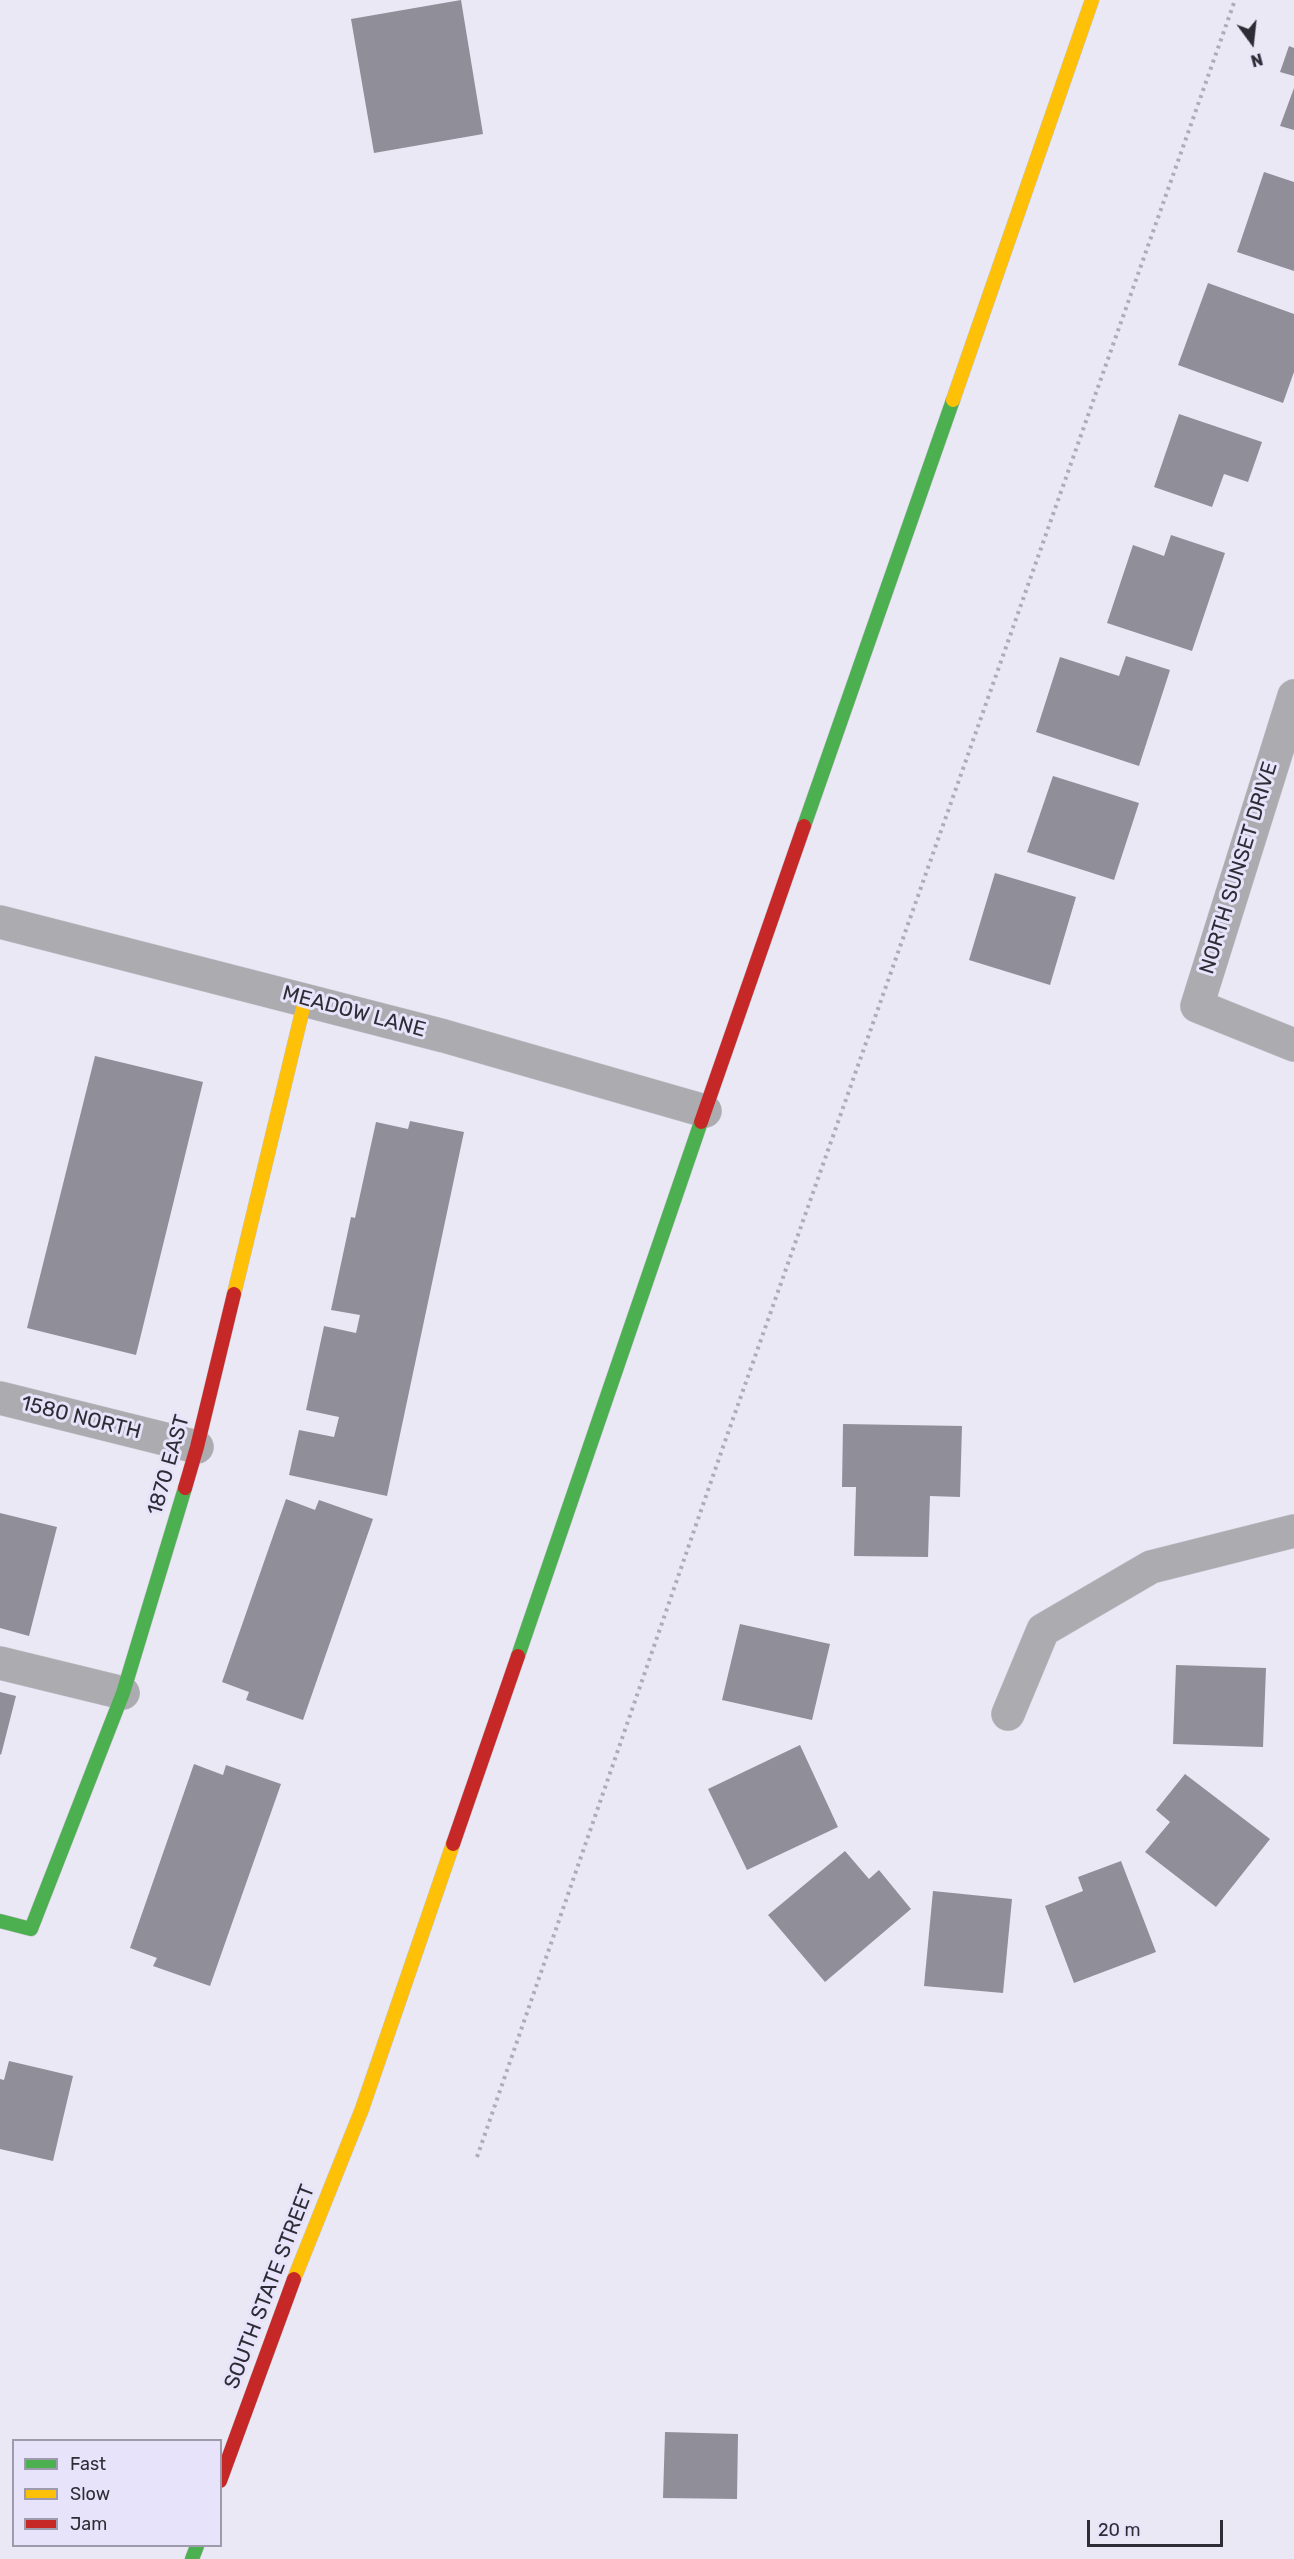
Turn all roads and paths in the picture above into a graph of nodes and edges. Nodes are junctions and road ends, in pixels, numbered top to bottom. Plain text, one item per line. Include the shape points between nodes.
1 (1092, 0) edge
2 (1235, 0) edge
3 (1294, 696) edge
4 (0, 922) edge
5 (305, 1000) junction
6 (1294, 1045) edge
7 (705, 1111) junction
8 (0, 1398) edge
9 (197, 1447) junction
10 (1294, 1531) edge
11 (0, 1663) edge
12 (123, 1693) junction
13 (1008, 1714) dead end
14 (0, 1921) edge
15 (477, 2157) dead end
16 (222, 2476) edge

1 - 7 main road, SOUTH STATE STREET
2 - 15 path via 723,1447
3 - 6 street, NORTH SUNSET DRIVE via 1197,1006
4 - 5 street, MEADOW LANE
5 - 7 street, MEADOW LANE
5 - 9 main road, 1870 EAST
7 - 16 main road, SOUTH STATE STREET via 362,2109 292,2283
8 - 9 street, 1580 NORTH
9 - 12 main road, 1870 EAST
10 - 13 street via 1151,1567 1043,1630
11 - 12 street
12 - 14 main road, 1870 EAST via 32,1929

